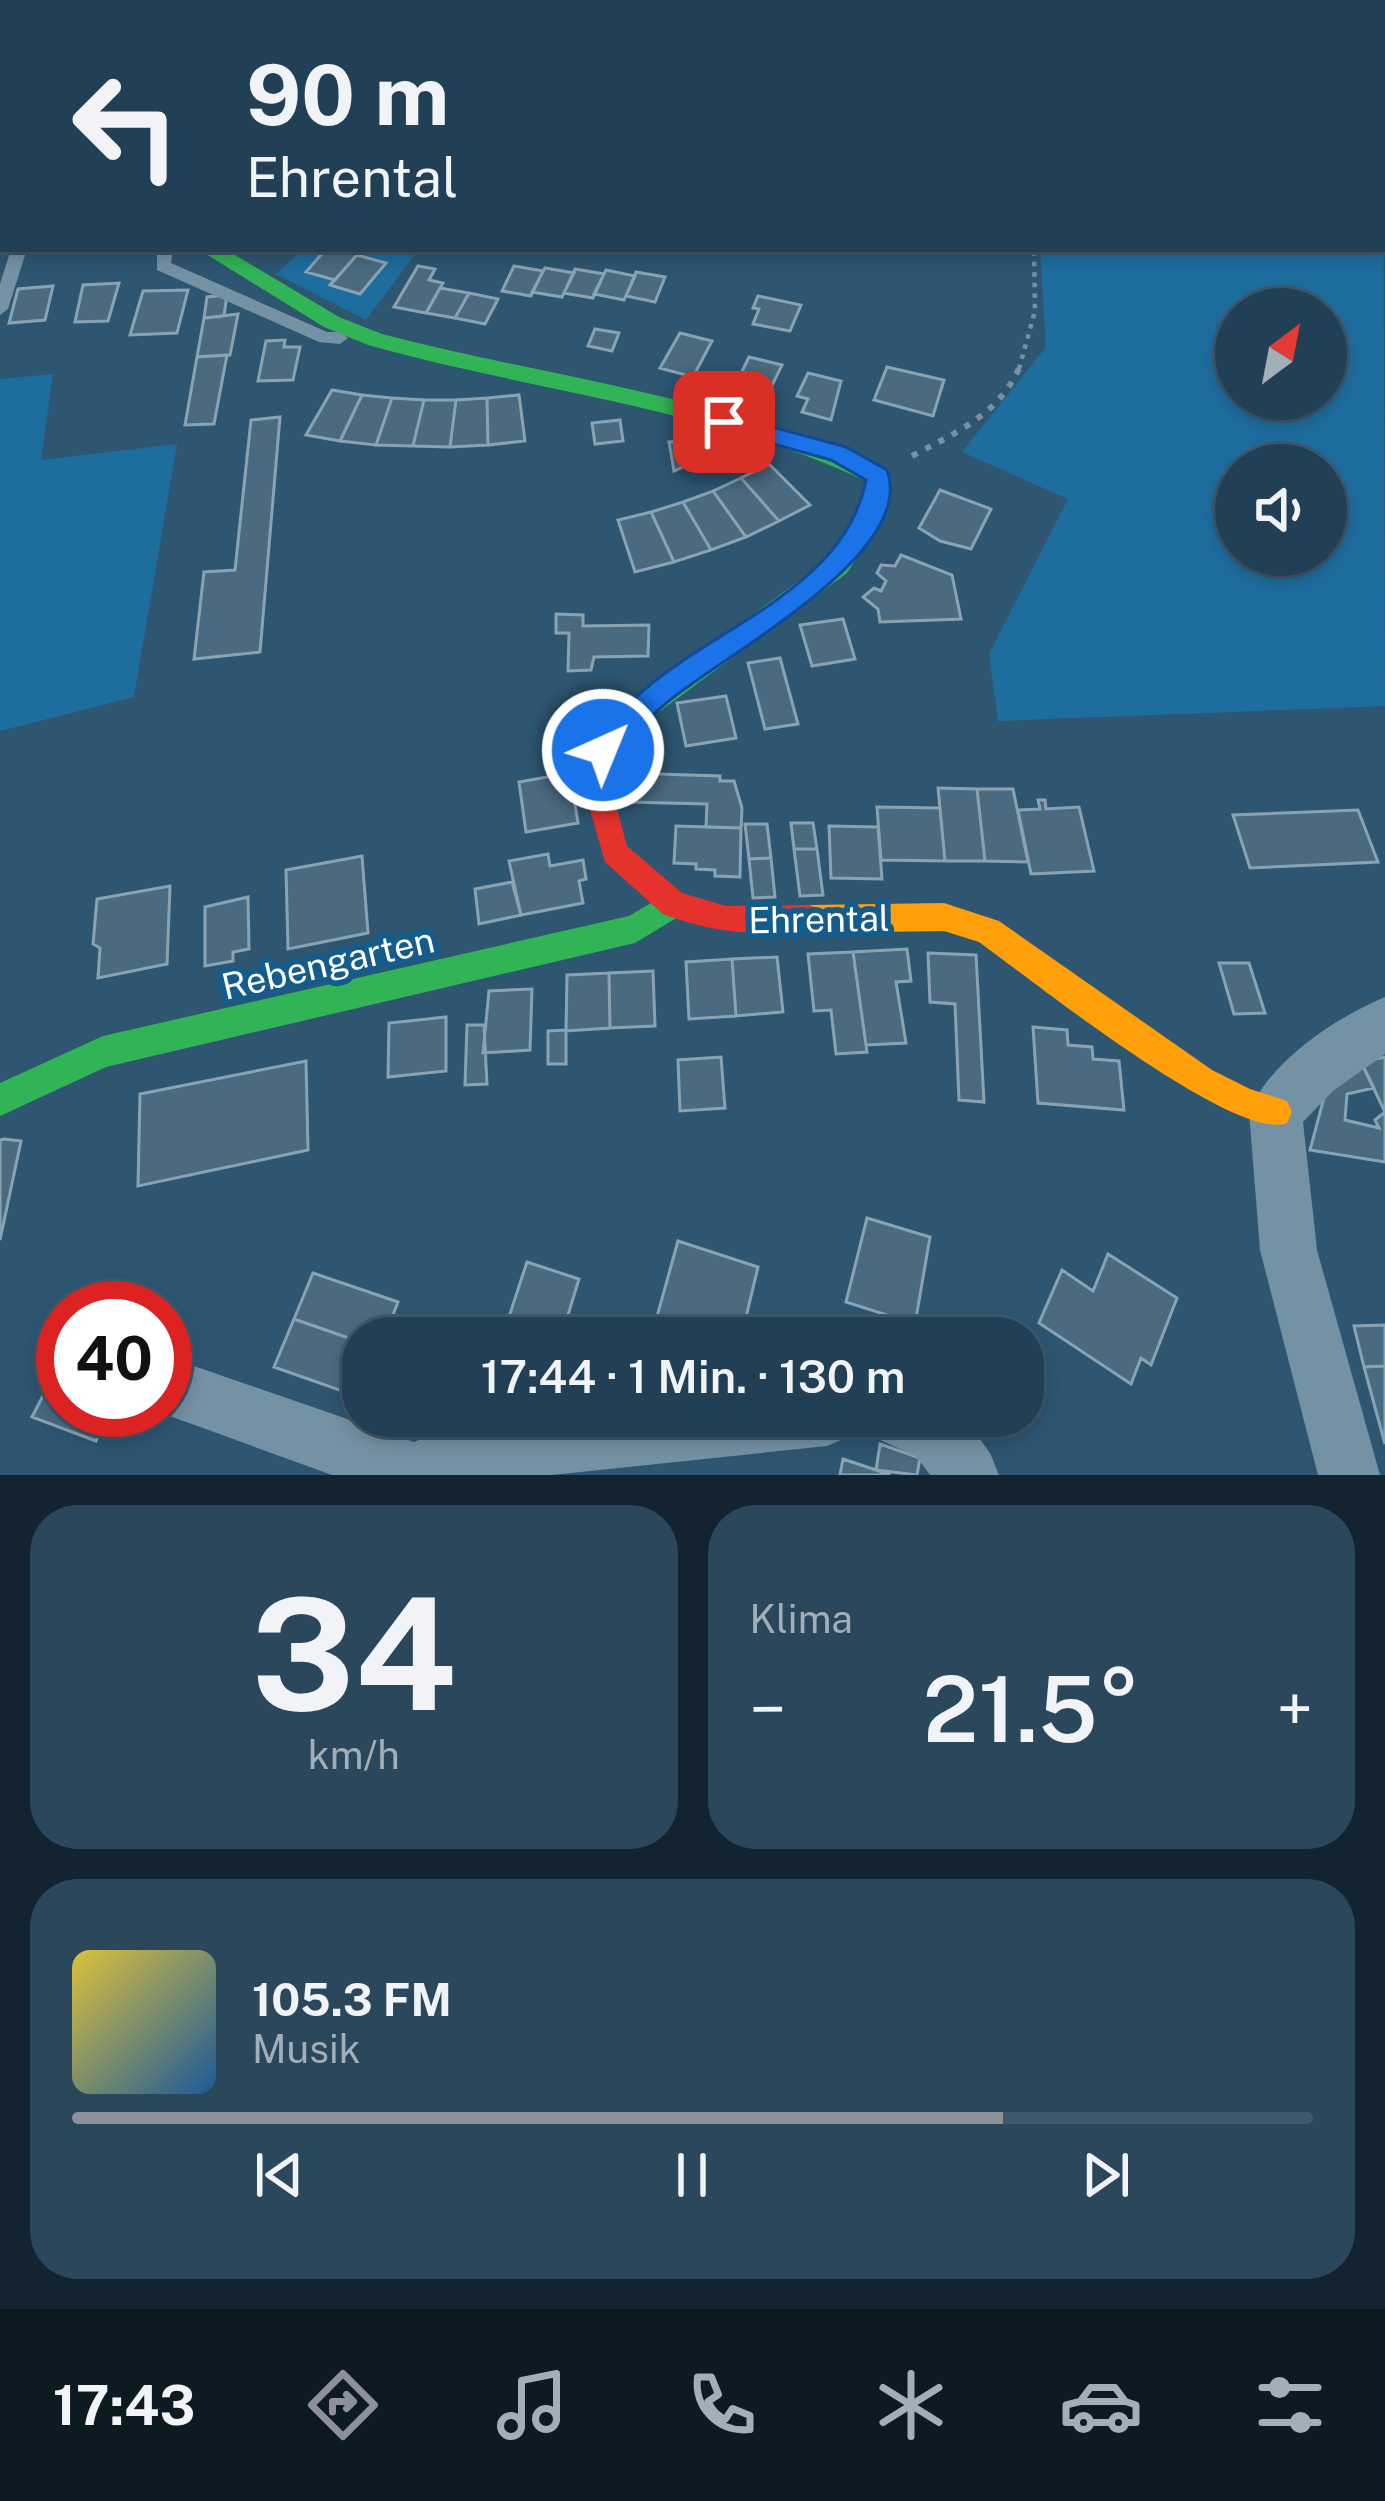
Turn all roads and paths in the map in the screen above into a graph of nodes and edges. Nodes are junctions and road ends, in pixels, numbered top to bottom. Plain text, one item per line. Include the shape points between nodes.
1 (18, 252) edge
2 (165, 252) edge
3 (217, 252) edge
4 (1033, 252) edge
5 (0, 309) edge
6 (371, 339) junction
7 (878, 476) junction
8 (673, 904) junction
9 (1385, 1023) edge
10 (0, 1100) edge
11 (1276, 1112) junction
12 (192, 1395) edge
13 (623, 1437) edge
14 (940, 1437) edge
15 (411, 1473) edge
16 (968, 1475) edge
17 (1349, 1475) edge

1 - 5 lane
2 - 6 lane via 163,266 325,338
3 - 6 street via 302,310
4 - 7 path via 1040,279 1026,354 993,408
6 - 7 street via 767,433 838,453
7 - 8 street, Ehrental via 872,514 838,566 654,697 603,750 595,775 615,853
8 - 10 street, Rebengarten via 635,929 103,1052
8 - 11 street, Ehrental via 725,920 944,917 988,932 1201,1082
9 - 11 street via 1314,1072
11 - 17 street via 1274,1166 1290,1267
12 - 15 street
13 - 15 street via 457,1454
14 - 16 street

